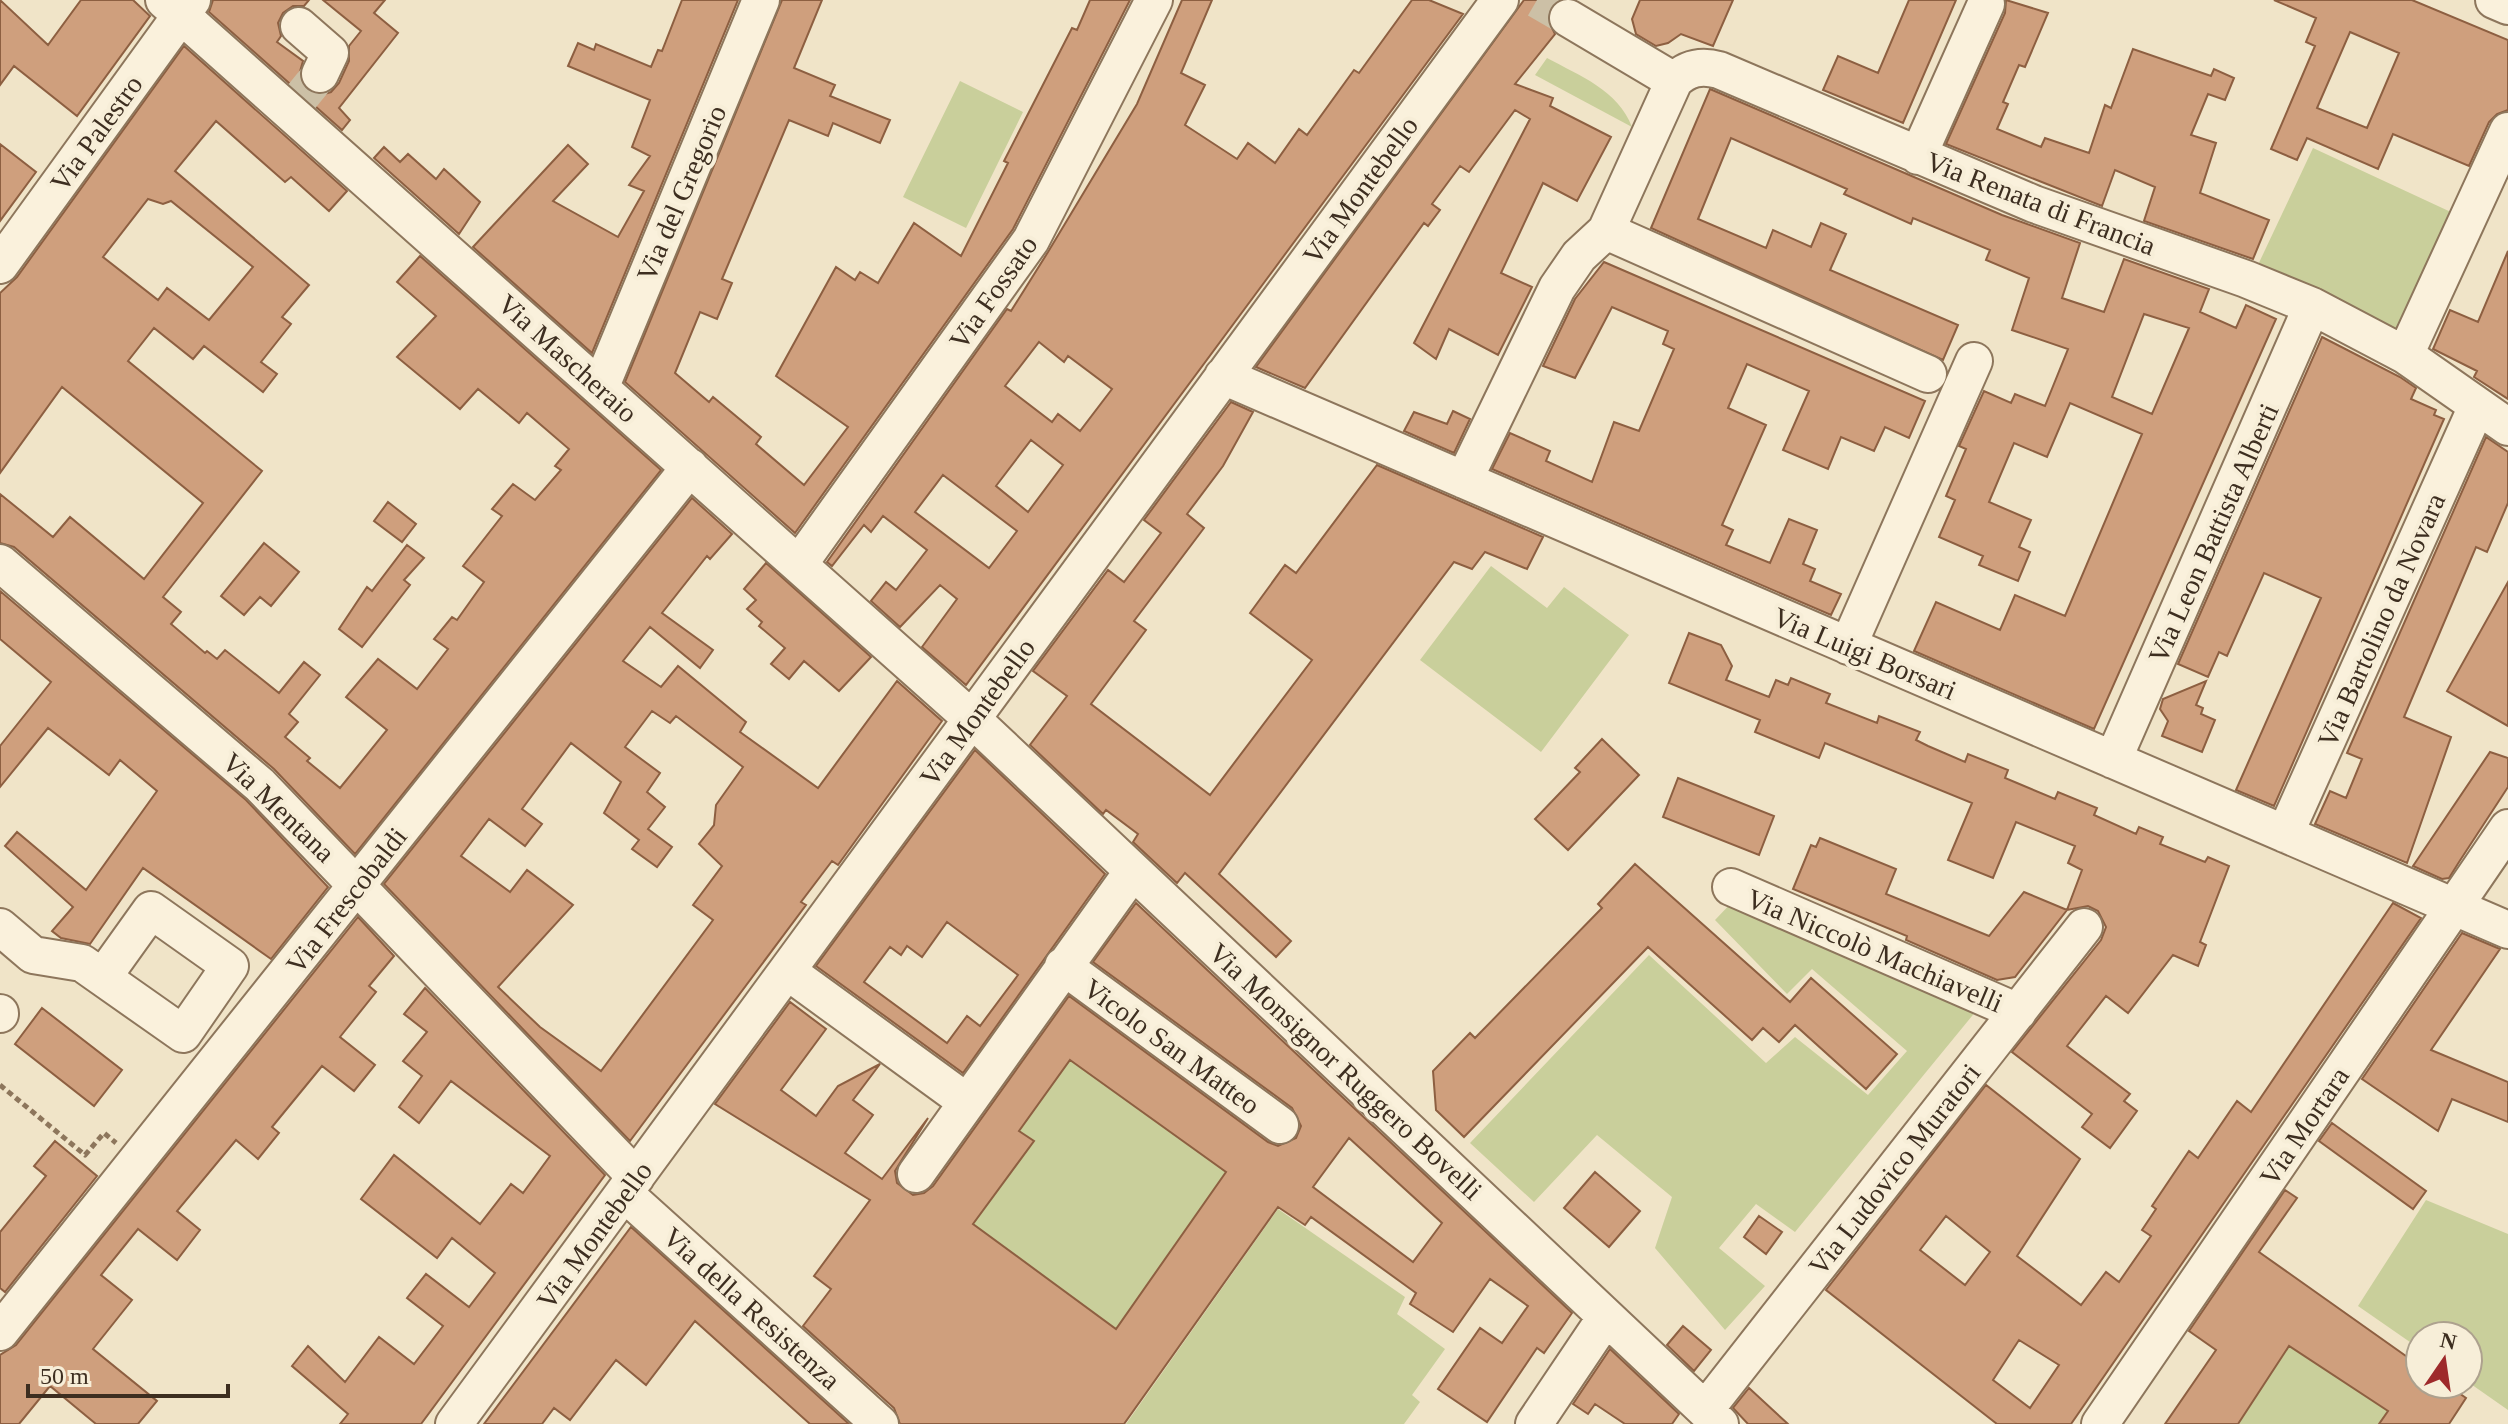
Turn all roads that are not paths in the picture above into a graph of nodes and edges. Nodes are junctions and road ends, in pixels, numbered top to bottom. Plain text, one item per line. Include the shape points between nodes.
1 (761, 0) edge
2 (1154, 0) edge
3 (2494, 0) edge
4 (1489, 3) edge
5 (1986, 4) dead end
6 (179, 5) edge
7 (2508, 6) edge
8 (1568, 18) tunnel mouth
9 (299, 26) dead end
10 (1674, 81) junction
11 (302, 95) junction
12 (2508, 131) edge
13 (1918, 156) junction
14 (1606, 231) junction
15 (0, 265) edge
16 (2312, 306) junction
17 (2405, 355) junction
18 (1974, 361) dead end
19 (1928, 374) dead end
20 (1223, 376) junction
21 (601, 386) junction
22 (2477, 406) junction
23 (2508, 427) edge
24 (690, 467) junction
25 (1464, 480) junction
26 (0, 563) edge
27 (799, 564) junction
28 (1848, 646) junction
29 (972, 719) junction
30 (2113, 760) junction
31 (2508, 828) edge
32 (2285, 834) junction
33 (1133, 871) junction
34 (358, 885) junction
35 (1731, 887) dead end
36 (2454, 907) junction
37 (0, 927) edge
38 (2084, 927) dead end
39 (2508, 930) edge
40 (1063, 966) junction
41 (787, 971) junction
42 (103, 977) dead end
43 (2018, 1012) junction
44 (967, 1102) junction
45 (1280, 1125) dead end
46 (916, 1174) dead end
47 (630, 1185) junction
48 (1606, 1317) junction
49 (0, 1332) edge
50 (1712, 1417) edge
51 (454, 1424) edge
52 (880, 1424) edge
53 (1534, 1424) edge
54 (2100, 1424) edge

1 - 21 street, Via del Gregorio
2 - 27 street, Via Fossato via 1031,240
3 - 7 street
4 - 20 street, Via Montebello
5 - 13 street
6 - 11 street, Via Mascheraio
6 - 15 street, Via Palestro
8 - 10 street
9 - 11 street via 330,53
10 - 13 street, Via Renata di Francia via 1690,69 1719,70
10 - 14 street
11 - 21 street, Via Mascheraio
12 - 17 street
13 - 16 street, Via Renata di Francia
14 - 19 street
14 - 25 street via 1579,256 1557,288
16 - 17 street, Via Renata di Francia
16 - 30 street, Via Leon Battista Alberti
17 - 22 street, Via Renata di Francia
18 - 28 street
20 - 25 street, Via Luigi Borsari
20 - 29 street, Via Montebello
21 - 24 street, Via Mascheraio
22 - 23 street, Via Renata di Francia
22 - 32 street, Via Bartolino da Novara
24 - 27 street, Via Mascheraio
24 - 34 street, Via Frescobaldi
25 - 28 street, Via Luigi Borsari
26 - 34 street, Via Mentana via 260,785
27 - 29 street, Via Mascheraio
28 - 30 street, Via Luigi Borsari
29 - 33 street, Via Monsignor Ruggero Bovelli
29 - 41 street, Via Montebello
30 - 32 street, Via Luigi Borsari
31 - 36 street, Via Mortara
32 - 36 street, Via Luigi Borsari
33 - 40 street, Vicolo San Matteo
33 - 48 street, Via Monsignor Ruggero Bovelli
34 - 47 street, Via Mentana
34 - 49 street, Via Frescobaldi
35 - 43 street, Via Niccolò Machiavelli
36 - 39 street, Via Luigi Borsari
36 - 54 street, Via Mortara
37 - 42 street via 33,955 82,963
38 - 43 street, Via Ludovico Muratori
40 - 44 street, Vicolo San Matteo
40 - 45 street, Vicolo San Matteo
41 - 44 street
41 - 47 street, Via Montebello
43 - 50 street, Via Ludovico Muratori
44 - 46 street, Vicolo San Matteo
47 - 51 street, Via Montebello
47 - 52 street, Via della Resistenza
48 - 50 street, Via Monsignor Ruggero Bovelli
48 - 53 street

